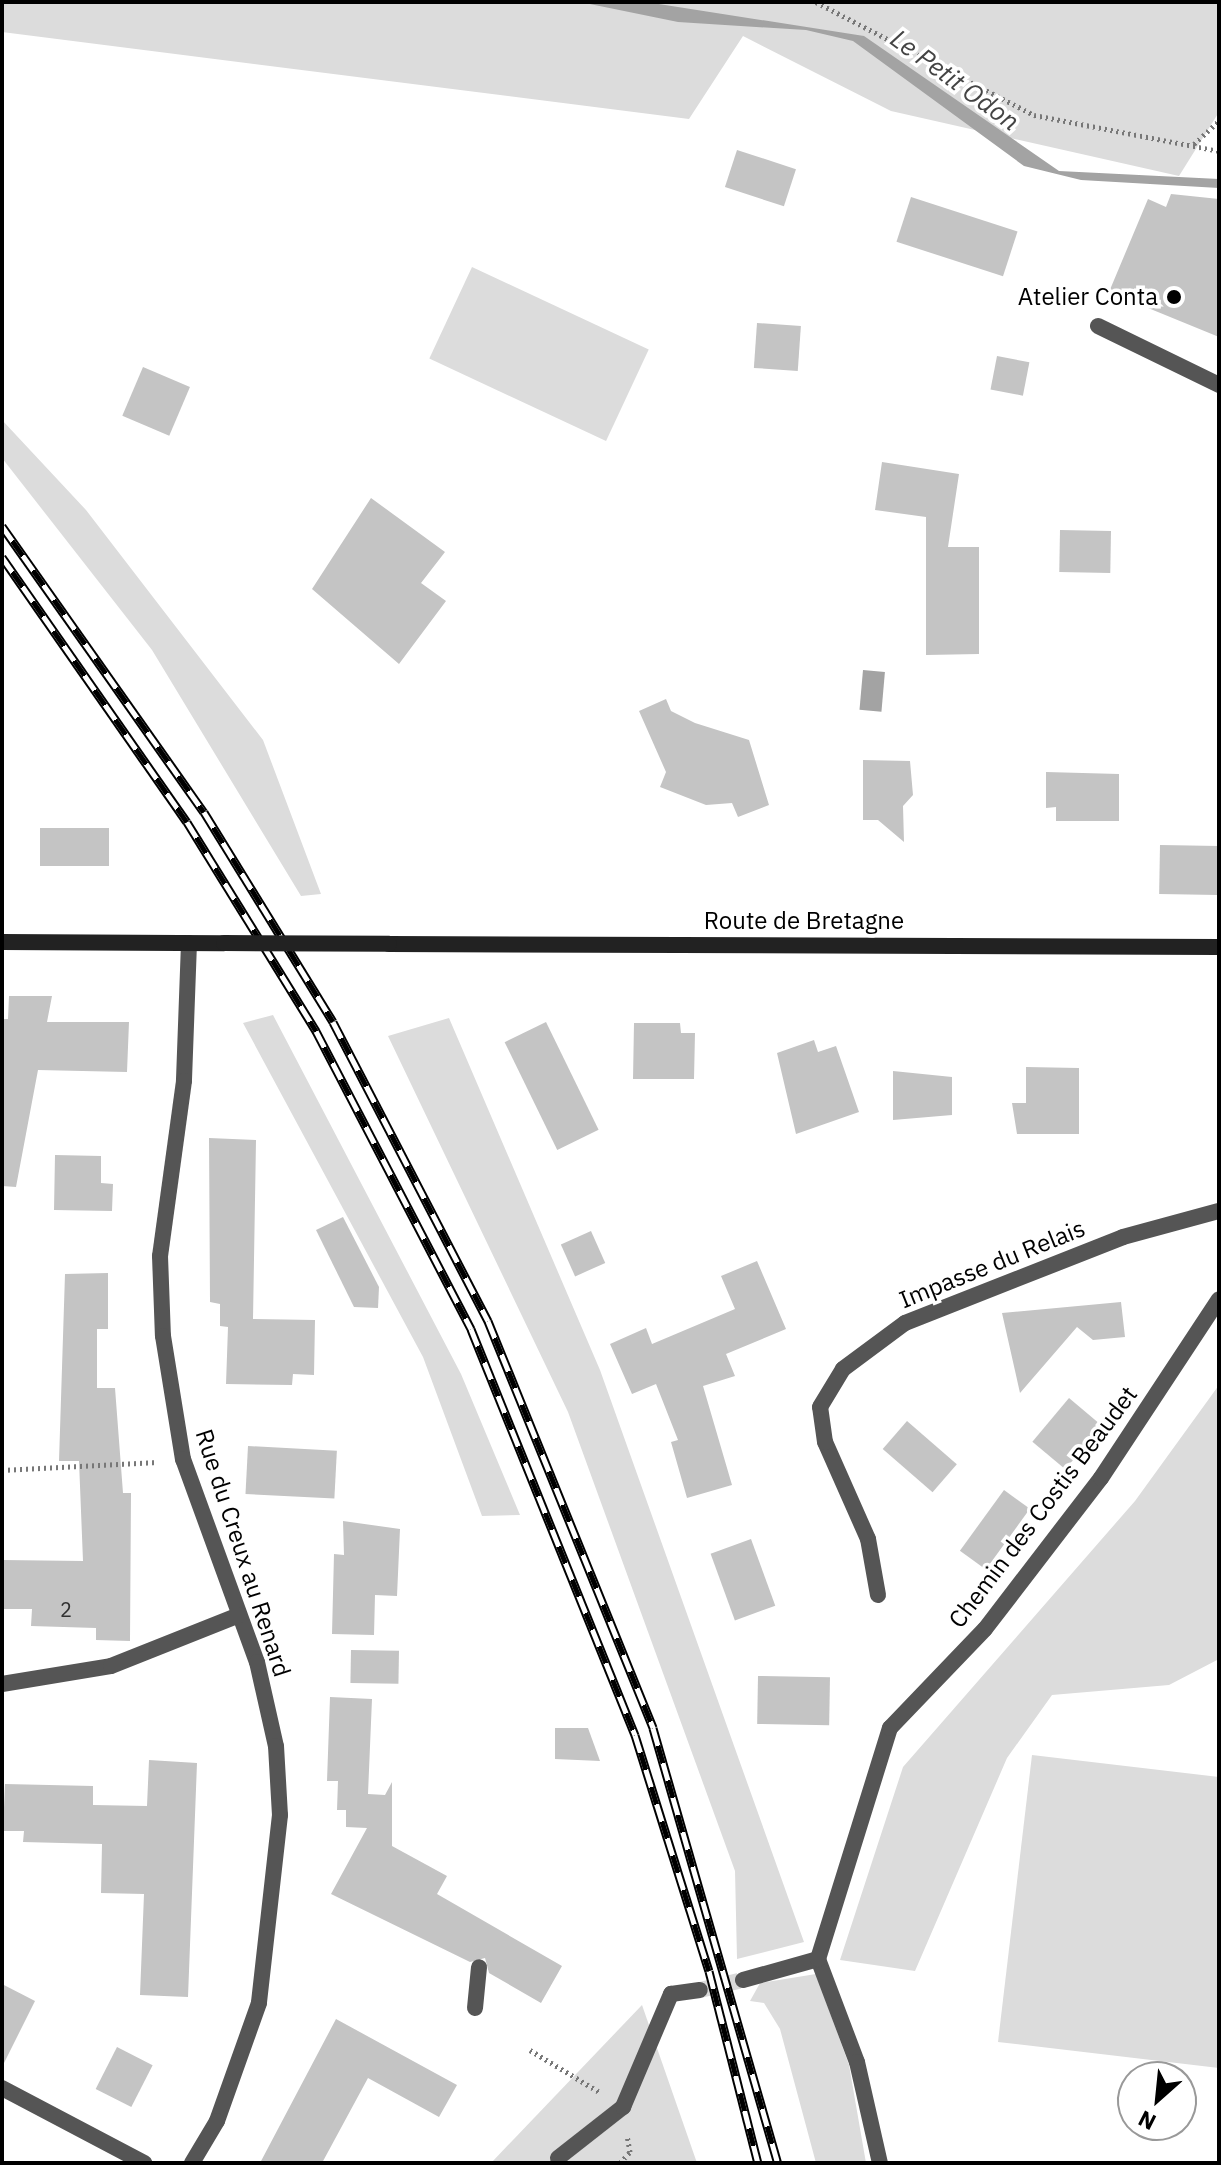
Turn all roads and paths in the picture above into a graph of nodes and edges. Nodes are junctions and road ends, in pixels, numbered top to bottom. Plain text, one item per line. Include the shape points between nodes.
1 (816, 2) edge
2 (1219, 121) edge
3 (1193, 145) junction
4 (1219, 151) edge
5 (1098, 326) dead end
6 (1219, 385) edge
7 (2, 942) edge
8 (189, 943) junction
9 (1219, 947) edge
10 (1219, 1211) edge
11 (1219, 1299) edge
12 (183, 1459) junction
13 (2, 1470) edge
14 (878, 1595) dead end
15 (239, 1615) junction
16 (2, 1684) edge
17 (818, 1959) junction
18 (479, 1967) dead end
19 (743, 1980) tunnel mouth
20 (700, 1990) tunnel mouth
21 (475, 2008) dead end
22 (530, 2050) dead end
23 (2, 2088) edge
24 (623, 2107) junction
25 (558, 2158) dead end
26 (144, 2163) edge
27 (192, 2163) edge
28 (880, 2163) edge

1 - 3 path via 1034,115
2 - 3 path
3 - 4 path
5 - 6 street
7 - 8 main road, Route de Bretagne
8 - 9 main road, Route de Bretagne, bridge
8 - 12 street, Rue du Creux au Renard via 184,1081 160,1256 163,1336
10 - 14 street, Impasse du Relais via 1123,1237 918,1317 843,1369 820,1407 825,1442 868,1539
11 - 17 street, Chemin des Costis Beaudet via 1101,1478 985,1629 890,1728
12 - 13 path
12 - 15 street, Rue du Creux au Renard
15 - 16 street via 111,1666
15 - 27 street, Rue du Creux au Renard via 276,1746 277,1880 247,2046
17 - 19 street
17 - 28 street via 857,2062
18 - 21 street
20 - 24 street via 671,1994
22 - 24 path
23 - 26 street
24 - 25 street

